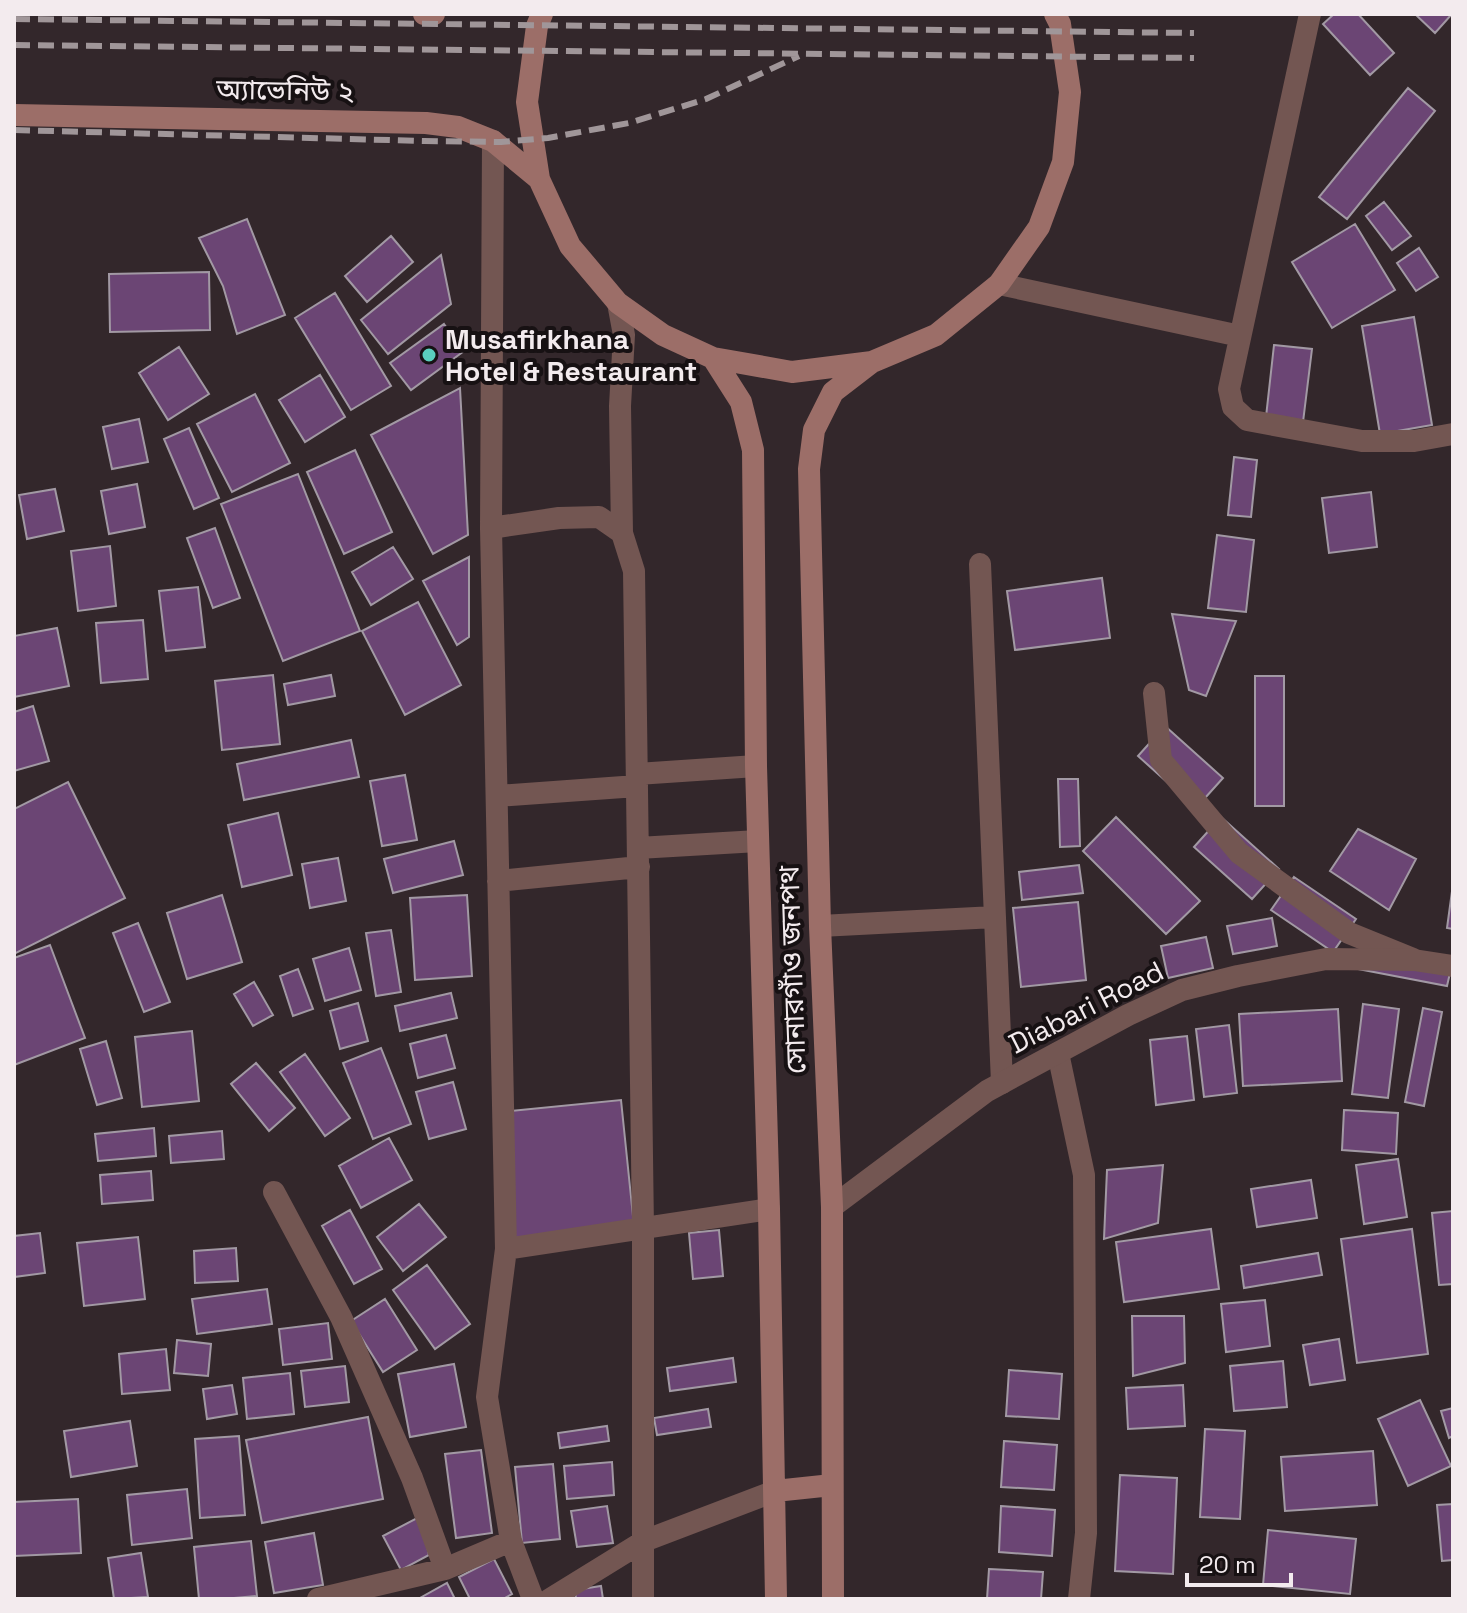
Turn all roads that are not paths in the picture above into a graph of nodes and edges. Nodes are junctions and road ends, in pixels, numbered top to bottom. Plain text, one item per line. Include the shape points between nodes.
1 (424, 14) edge
2 (434, 14) edge
3 (542, 14) edge
4 (1055, 14) edge
5 (1310, 14) edge
6 (14, 115) edge
7 (493, 141) junction
8 (539, 179) junction
9 (999, 284) junction
10 (618, 303) junction
11 (1240, 336) junction
12 (713, 358) junction
13 (872, 362) junction
14 (1453, 434) edge
15 (491, 528) junction
16 (622, 533) junction
17 (980, 564) dead end
18 (1154, 693) dead end
19 (756, 766) junction
20 (637, 780) junction
21 (497, 796) junction
22 (758, 841) junction
23 (638, 857) junction
24 (498, 881) junction
25 (995, 917) junction
26 (820, 926) junction
27 (1414, 960) junction
28 (1453, 966) edge
29 (1058, 1053) junction
30 (1002, 1083) junction
31 (274, 1192) dead end
32 (832, 1207) junction
33 (769, 1209) junction
34 (643, 1229) junction
35 (506, 1249) junction
36 (832, 1485) junction
37 (775, 1491) junction
38 (511, 1541) junction
39 (644, 1541) junction
40 (445, 1569) junction
41 (318, 1599) edge
42 (533, 1599) edge
43 (550, 1599) edge
44 (643, 1599) edge
45 (776, 1599) edge
46 (833, 1599) edge
47 (1079, 1599) edge

1 - 2 main road
3 - 8 main road, সোনারগাঁও জনপথ via 527,102
4 - 9 main road, সোনারগাঁও জনপথ via 1070,92 1063,162 1039,227
5 - 11 street
6 - 7 main road, অ্যাভেনিউ ২ via 426,123 458,127
7 - 8 main road, অ্যাভেনিউ ২
7 - 15 street
8 - 10 main road, সোনারগাঁও জনপথ via 570,246
9 - 11 street
9 - 13 main road, সোনারগাঁও জনপথ via 936,335
10 - 12 main road, সোনারগাঁও জনপথ via 663,335
10 - 16 street via 624,335
11 - 14 street via 1229,389 1233,407 1247,420 1362,441
12 - 13 main road, সোনারগাঁও জনপথ via 792,372
12 - 19 main road, সোনারগাঁও জনপথ via 741,402 753,450
13 - 26 main road, সোনারগাঁও জনপথ via 833,392 814,430 809,469
15 - 16 street via 599,517
15 - 21 street
16 - 20 street via 634,571
17 - 25 street
18 - 27 street via 1161,760 1239,853 1349,933
19 - 20 street
19 - 22 main road, সোনারগাঁও জনপথ
20 - 21 street
20 - 23 street
21 - 24 street
22 - 23 street
22 - 33 main road, সোনারগাঁও জনপথ
23 - 24 street
23 - 34 street
24 - 35 street
25 - 26 street
25 - 30 street
26 - 32 main road, সোনারগাঁও জনপথ
27 - 28 street, Diabari Road
27 - 29 street, Diabari Road via 1326,959 1182,990
29 - 30 street, Diabari Road
29 - 47 street via 1084,1175 1086,1533
30 - 32 street, Diabari Road
31 - 40 street via 341,1317 412,1478
32 - 36 main road, সোনারগাঁও জনপথ
33 - 34 street
33 - 37 main road, সোনারগাঁও জনপথ
34 - 35 street
34 - 39 street
35 - 38 street via 487,1397
36 - 37 main road
36 - 46 main road, সোনারগাঁও জনপথ
37 - 39 street
37 - 45 main road, সোনারগাঁও জনপথ
38 - 40 street
38 - 42 street
39 - 43 street
39 - 44 street
40 - 41 street

